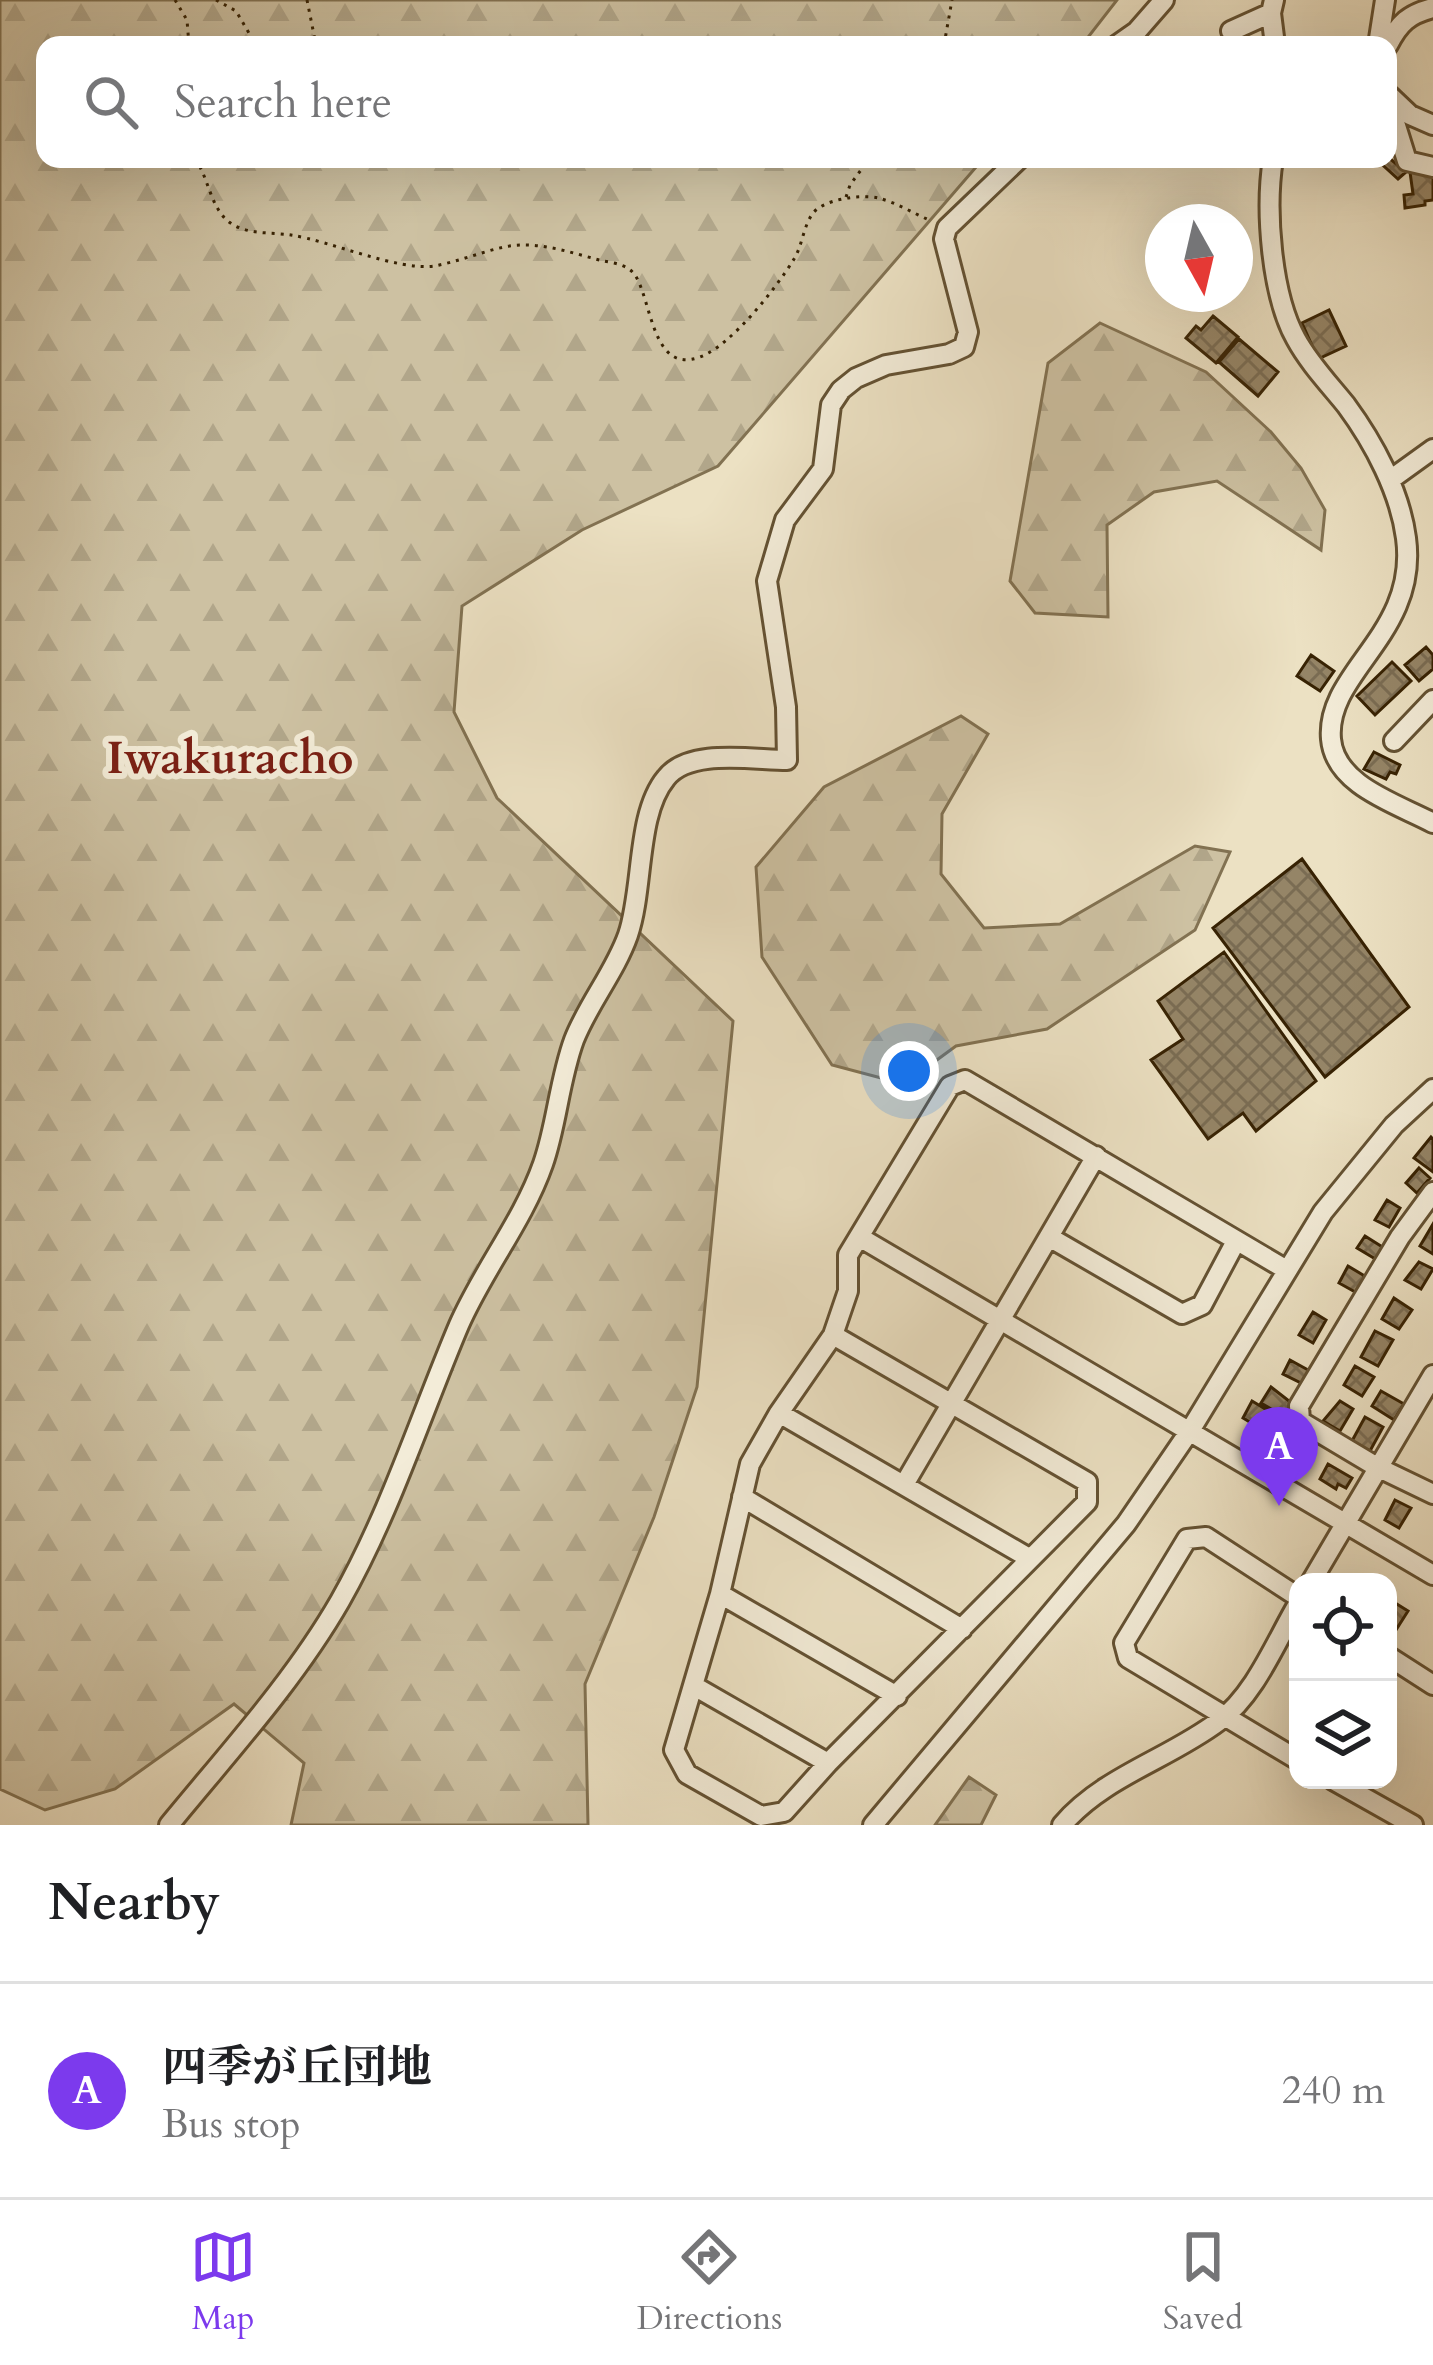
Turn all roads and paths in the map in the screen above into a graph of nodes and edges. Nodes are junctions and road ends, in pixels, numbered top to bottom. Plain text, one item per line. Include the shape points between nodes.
1 (175, 0) edge
2 (216, 0) edge
3 (307, 0) edge
4 (952, 0) edge
5 (1165, 0) edge
6 (1385, 0) edge
7 (1272, 6) edge
8 (1433, 8) edge
9 (1231, 31) dead end
10 (188, 36) edge
11 (251, 36) edge
12 (314, 36) edge
13 (946, 36) edge
14 (1130, 36) edge
15 (1274, 36) edge
16 (1379, 36) edge
17 (1392, 36) edge
18 (1397, 103) edge
19 (1433, 125) edge
20 (1397, 129) edge
21 (1433, 167) edge
22 (199, 168) edge
23 (862, 168) edge
24 (1010, 168) edge
25 (1272, 168) edge
26 (846, 199) junction
27 (947, 228) junction
28 (1433, 449) edge
29 (1390, 480) junction
30 (1433, 700) edge
31 (1394, 741) dead end
32 (1433, 823) edge
33 (1433, 1089) edge
34 (1096, 1156) junction
35 (1433, 1192) edge
36 (1048, 1237) junction
37 (861, 1238) junction
38 (1235, 1243) junction
39 (1285, 1269) junction
40 (1000, 1318) junction
41 (832, 1335) junction
42 (1433, 1375) edge
43 (951, 1405) junction
44 (779, 1413) junction
45 (1191, 1430) junction
46 (1377, 1467) junction
47 (905, 1483) junction
48 (1433, 1494) edge
49 (742, 1497) junction
50 (1344, 1524) junction
51 (1029, 1558) junction
52 (1316, 1573) edge
53 (1433, 1575) edge
54 (720, 1594) junction
55 (1289, 1595) edge
56 (1289, 1617) edge
57 (962, 1629) junction
58 (1397, 1661) edge
59 (694, 1685) junction
60 (1433, 1685) edge
61 (897, 1696) junction
62 (1224, 1719) junction
63 (1289, 1755) edge
64 (828, 1762) junction
65 (1349, 1789) edge
66 (169, 1825) edge
67 (873, 1825) edge
68 (1062, 1825) edge
69 (1413, 1825) edge

1 - 10 path
2 - 11 path via 236,10
3 - 12 path
4 - 13 path
5 - 14 street
6 - 16 street
7 - 9 street
7 - 15 street
8 - 17 street via 1411,14
18 - 19 street
20 - 21 street via 1407,161
22 - 26 path via 219,211 247,230 411,265 510,245 626,266 661,344 686,359 724,341 759,306 795,257 814,211
23 - 26 path
24 - 27 street
25 - 29 street via 1279,292 1294,337
26 - 27 path via 878,198
27 - 66 street via 968,332 964,347 886,365 841,390 831,405 823,469 785,520 767,581 788,760 690,761 669,773 651,799 627,938 576,1036 544,1161 461,1320 381,1520 339,1603
28 - 29 street
29 - 32 street via 1408,576 1386,632 1344,690 1331,740 1355,781
30 - 31 street
33 - 39 street via 1356,1167
34 - 36 street
34 - 37 street via 965,1080 950,1086
34 - 38 street
35 - 46 street via 1299,1406 1300,1421
36 - 38 street via 1181,1313 1202,1305
36 - 40 street
37 - 40 street
37 - 41 street via 848,1255 848,1291
38 - 39 street
39 - 45 street
40 - 43 street
40 - 45 street
41 - 43 street
41 - 44 street
42 - 46 street
43 - 47 street
43 - 51 street via 1087,1482 1087,1502
44 - 47 street
44 - 49 street
45 - 50 street
45 - 67 street via 1126,1524
46 - 48 street
46 - 50 street
47 - 51 street
49 - 54 street
49 - 57 street
50 - 52 street
50 - 53 street
51 - 57 street
54 - 59 street
54 - 61 street
55 - 62 street via 1206,1537 1187,1539 1124,1643 1128,1658
56 - 62 street
57 - 61 street
58 - 60 street
59 - 64 street
59 - 64 street via 674,1750 687,1774 761,1816 784,1812
61 - 64 street
62 - 63 street
62 - 68 street via 1095,1794
65 - 69 street

